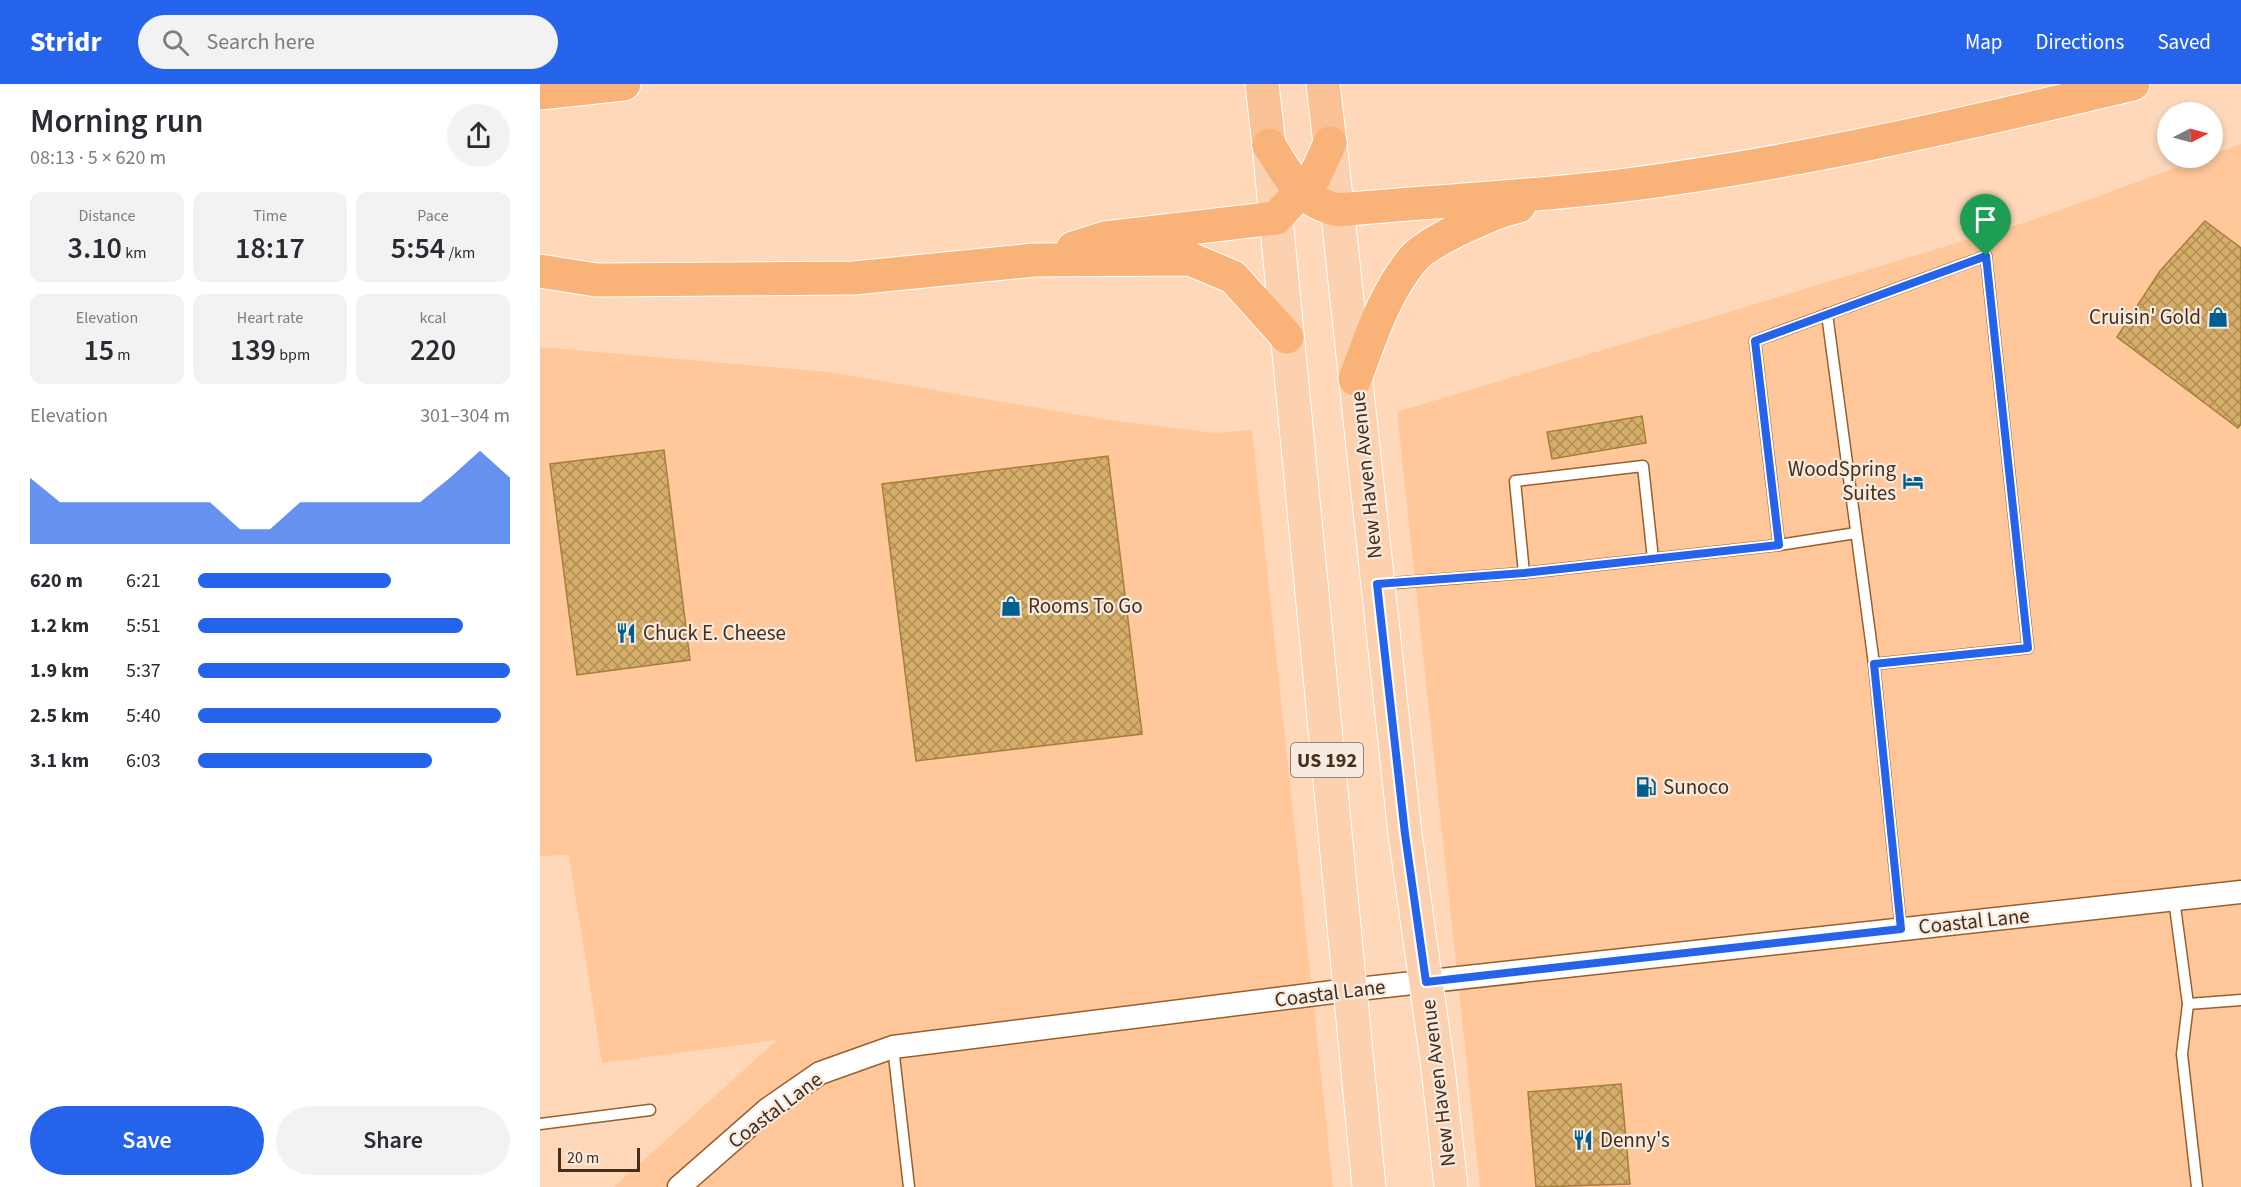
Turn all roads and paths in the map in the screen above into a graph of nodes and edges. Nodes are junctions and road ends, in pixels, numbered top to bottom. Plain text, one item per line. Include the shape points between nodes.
1 (624, 84) edge
2 (1262, 84) edge
3 (1323, 84) edge
4 (2133, 84) edge
5 (540, 93) edge
6 (1330, 143) junction
7 (1269, 145) junction
8 (1626, 185) junction
9 (1300, 193) junction
10 (1338, 210) junction
11 (1276, 218) junction
12 (1034, 260) junction
13 (540, 271) edge
14 (1827, 314) junction
15 (1287, 337) junction
16 (1355, 379) junction
17 (1856, 533) junction
18 (1779, 545) junction
19 (1653, 559) junction
20 (1524, 573) junction
21 (1377, 584) junction
22 (1874, 664) junction
23 (2241, 892) edge
24 (2174, 899) junction
25 (1901, 929) junction
26 (1426, 982) junction
27 (1349, 990) junction
28 (2241, 1000) edge
29 (2188, 1004) junction
30 (893, 1047) junction
31 (650, 1110) dead end
32 (540, 1124) edge
33 (679, 1187) edge
34 (909, 1187) edge
35 (1368, 1187) edge
36 (1451, 1187) edge
37 (2197, 1187) edge

1 - 5 highway
2 - 7 highway, US 192
3 - 6 highway, New Haven Avenue / US 192
4 - 8 highway via 1971,123
6 - 9 highway via 1314,178
6 - 10 main road, New Haven Avenue / US 192
7 - 9 highway
7 - 11 main road, US 192
8 - 10 highway
8 - 16 highway via 1510,208 1467,225 1414,257 1383,304
9 - 10 highway via 1318,206
9 - 11 highway
10 - 16 main road, New Haven Avenue / US 192
11 - 12 highway via 1105,238
11 - 15 main road, US 192
12 - 13 highway via 842,279 596,280
12 - 15 highway via 1190,259 1233,277
14 - 17 lane
14 - 18 lane via 1755,341
14 - 22 lane via 1986,256 2028,648
15 - 27 main road, US 192
16 - 21 main road, New Haven Avenue / US 192
17 - 18 lane
17 - 22 lane
18 - 19 lane
19 - 20 lane
19 - 20 lane via 1643,466 1515,481
20 - 21 lane
21 - 26 main road, New Haven Avenue / US 192
22 - 25 lane
23 - 24 street, Coastal Lane
24 - 25 street, Coastal Lane
24 - 29 lane
25 - 26 street, Coastal Lane
26 - 27 street, Coastal Lane
26 - 36 main road, New Haven Avenue / US 192
27 - 30 street, Coastal Lane
27 - 35 main road, US 192
28 - 29 lane
29 - 37 lane via 2182,1054
30 - 33 street, Coastal Lane via 820,1073 768,1109
30 - 34 lane
31 - 32 lane

